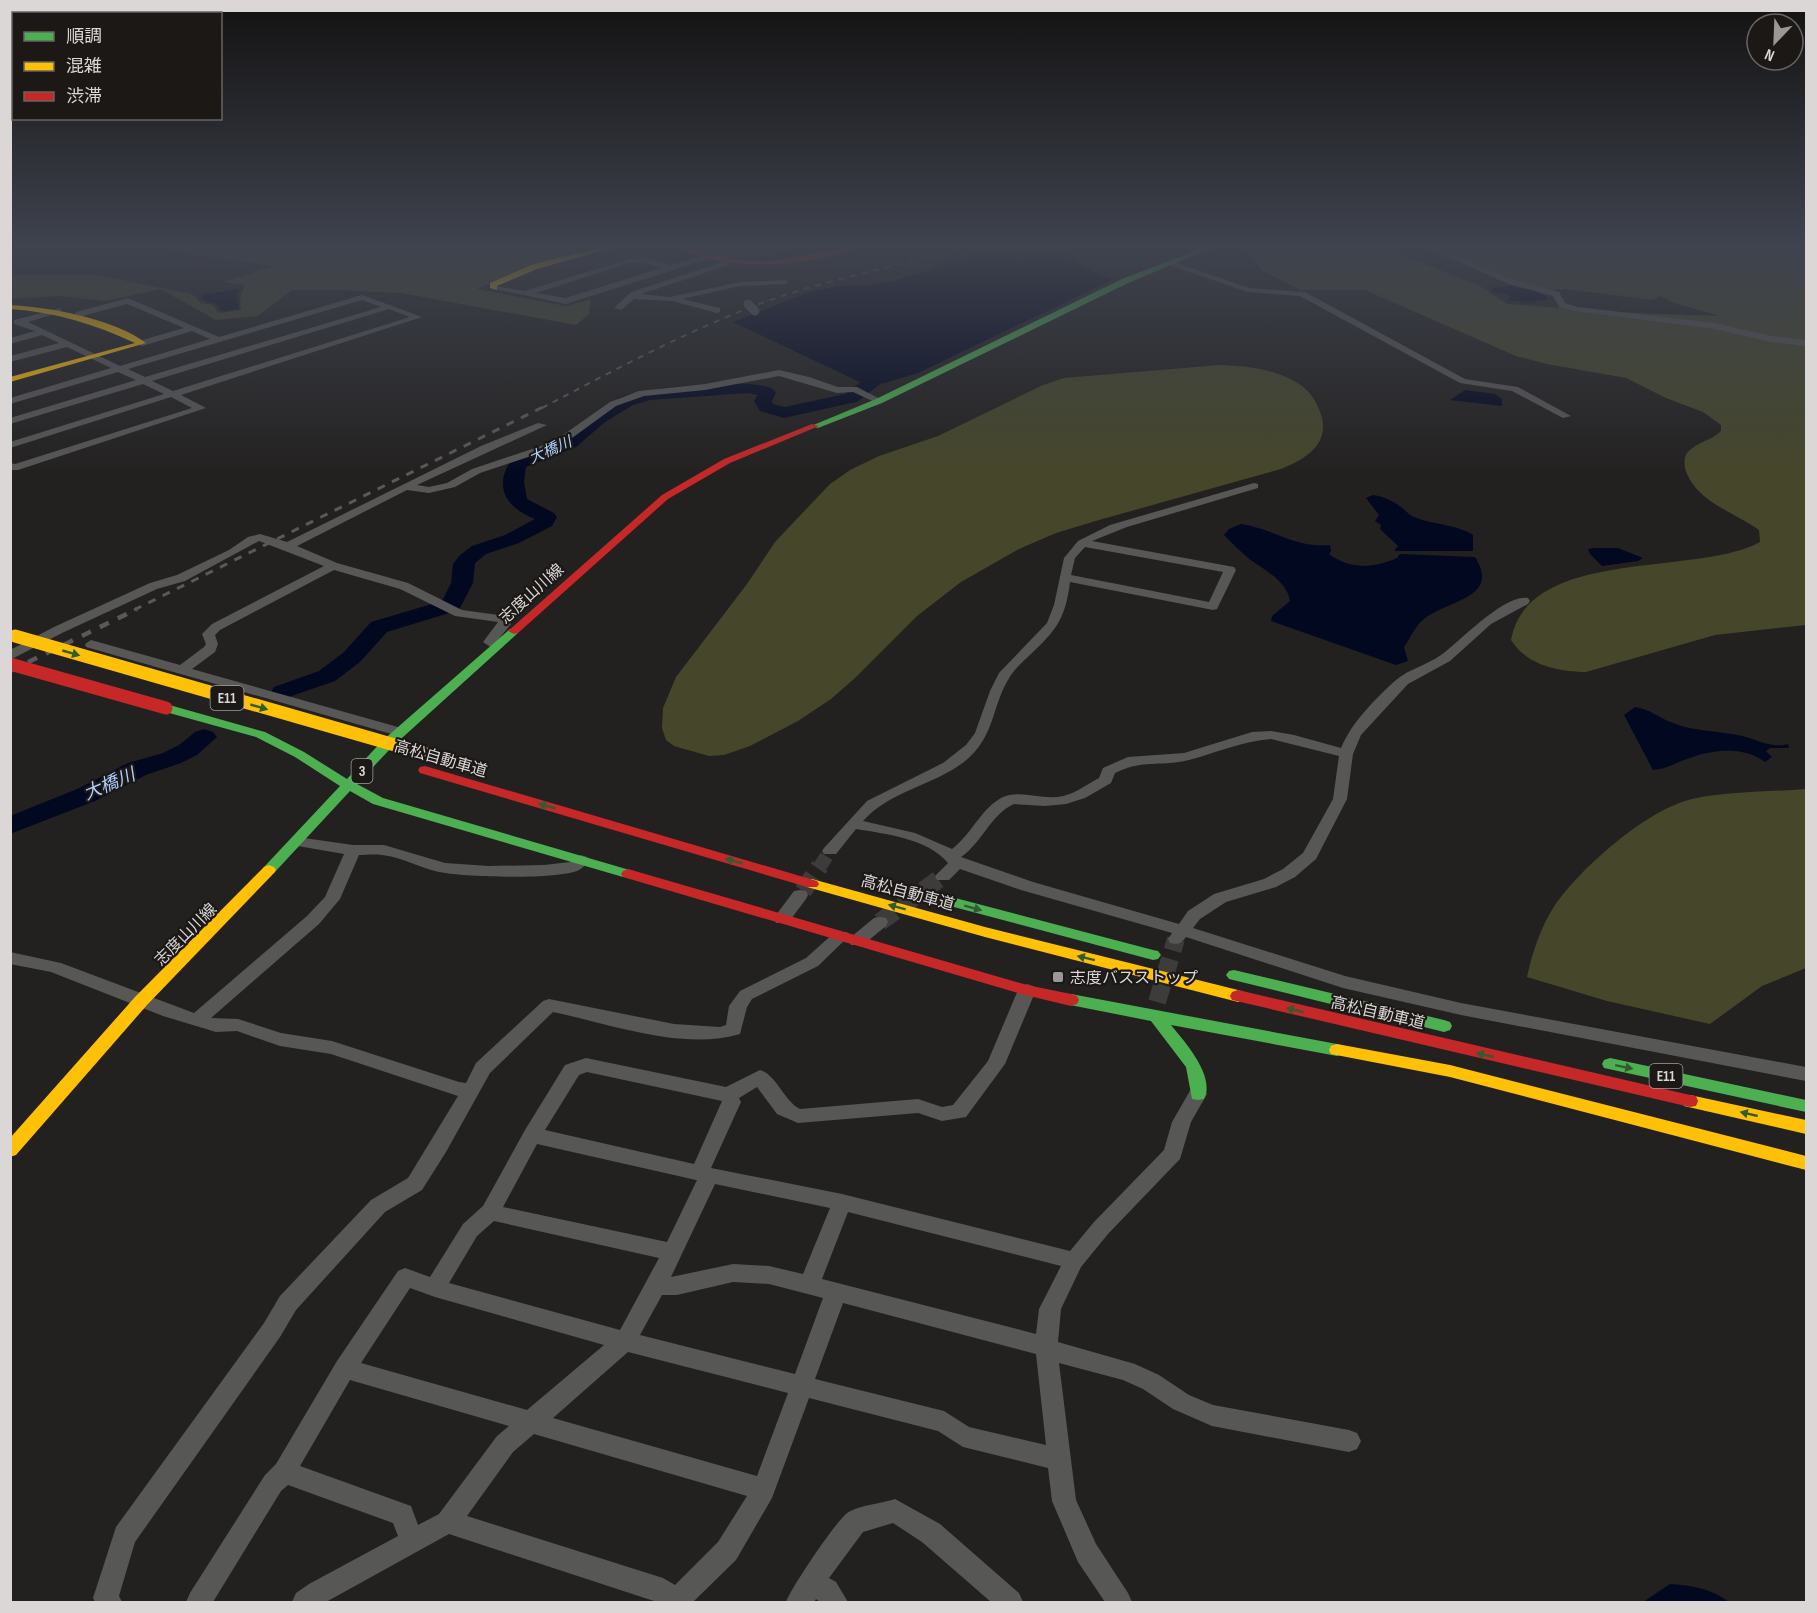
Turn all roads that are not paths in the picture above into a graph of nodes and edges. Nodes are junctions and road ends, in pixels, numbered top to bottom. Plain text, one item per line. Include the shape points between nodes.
1 (19, 323) edge
2 (99, 323) edge
3 (178, 323) edge
4 (273, 323) edge
5 (335, 323) edge
6 (398, 323) edge
7 (1038, 323) edge
8 (1358, 323) edge
9 (1693, 323) edge
10 (191, 329) junction
11 (43, 332) junction
12 (244, 332) junction
13 (217, 339) junction
14 (10, 341) edge
15 (142, 343) junction
16 (271, 343) junction
17 (1806, 343) edge
18 (67, 344) junction
19 (301, 354) junction
20 (93, 357) junction
21 (10, 359) edge
22 (118, 369) junction
23 (10, 380) edge
24 (145, 381) junction
25 (173, 394) junction
26 (10, 400) edge
27 (879, 401) junction
28 (1566, 416) dead end
29 (10, 422) edge
30 (542, 426) dead end
31 (10, 445) edge
32 (10, 466) edge
33 (1254, 486) dead end
34 (405, 487) junction
35 (1082, 543) junction
36 (288, 546) junction
37 (333, 566) junction
38 (1064, 577) junction
39 (1524, 602) dead end
40 (12, 640) edge
41 (91, 644) dead end
42 (497, 645) junction
43 (10, 656) edge
44 (10, 664) edge
45 (182, 670) junction
46 (276, 727) dead end
47 (400, 732) junction
48 (356, 750) dead end
49 (1346, 753) junction
50 (391, 760) dead end
51 (446, 760) dead end
52 (419, 768) dead end
53 (346, 787) junction
54 (852, 824) junction
55 (297, 842) junction
56 (353, 850) junction
57 (830, 851) tunnel mouth
58 (955, 859) junction
59 (580, 860) junction
60 (943, 876) tunnel mouth
61 (896, 887) dead end
62 (800, 895) tunnel mouth
63 (782, 919) junction
64 (880, 922) tunnel mouth
65 (1179, 934) junction
66 (849, 939) junction
67 (10, 958) edge
68 (1166, 959) dead end
69 (1223, 972) dead end
70 (1027, 990) junction
71 (141, 1001) junction
72 (1156, 1009) junction
73 (197, 1020) junction
74 (1460, 1030) dead end
75 (1596, 1061) dead end
76 (1806, 1074) edge
77 (470, 1090) junction
78 (1198, 1094) joint
79 (728, 1095) junction
80 (1806, 1106) edge
81 (1806, 1127) edge
82 (532, 1135) junction
83 (10, 1150) edge
84 (1806, 1163) edge
85 (704, 1174) junction
86 (842, 1202) junction
87 (489, 1212) junction
88 (672, 1252) junction
89 (1074, 1261) junction
90 (810, 1284) junction
91 (656, 1286) junction
92 (435, 1288) junction
93 (836, 1291) junction
94 (625, 1341) junction
95 (1046, 1347) junction
96 (345, 1368) junction
97 (802, 1386) junction
98 (531, 1421) junction
99 (1349, 1441) dead end
100 (1060, 1460) junction
101 (284, 1472) junction
102 (764, 1490) junction
103 (448, 1522) junction
104 (412, 1542) junction
105 (806, 1593) edge
106 (109, 1602) edge
107 (199, 1602) edge
108 (305, 1602) edge
109 (674, 1602) edge
110 (835, 1602) edge
111 (1010, 1602) edge
112 (1119, 1602) edge

1 - 11 street
2 - 15 main road
3 - 10 street
4 - 12 street
5 - 16 street
6 - 19 street
7 - 27 main road, 志度山川線 / 3
8 - 28 street via 1463,381 1515,389
9 - 17 street
10 - 13 street
10 - 15 street
11 - 14 street
11 - 18 street
12 - 13 street
12 - 16 street
13 - 22 street
15 - 20 main road
16 - 19 street
16 - 24 street
18 - 20 street
18 - 21 street
19 - 25 street
20 - 22 street
20 - 23 main road
22 - 24 street
22 - 26 street
24 - 25 street
24 - 29 street
25 - 31 street
25 - 32 street via 201,408 14,468
27 - 34 street via 854,389 837,390 779,373 705,387 642,393 613,404 557,444 485,468 451,486 429,490
27 - 42 main road, 志度山川線 / 3 via 760,446 665,497
30 - 34 street via 485,448
33 - 35 street via 1122,525
34 - 36 street
35 - 38 street via 1065,563
35 - 38 street via 1230,570 1214,606
36 - 37 street
36 - 43 street via 252,538 181,578 154,586
37 - 42 street via 404,586 459,613 502,619 505,624 489,642
37 - 45 street via 216,627 208,634 210,649
38 - 54 street via 1057,616 1000,682 984,731 970,749 929,777 871,805
39 - 49 street via 1487,621 1445,658 1403,681 1354,734
40 - 46 main road, 高松自動車道 / E11
40 -> 51 main road, 高松自動車道 / E11, bridge
41 - 45 street
42 - 47 main road, 志度山川線 / 3
44 - 53 main road, bridge via 255,734 285,745
45 - 47 street
47 - 53 main road, 志度山川線 / 3
48 - 50 main road, 高松自動車道
49 - 58 street via 1271,735 1252,736 1185,757 1128,761 1108,771 1106,780 1075,799 1005,802 980,825
49 - 65 street via 1340,799 1310,856 1270,883 1220,898 1194,915
81 -> 52 main road, 高松自動車道 / E11 via 1473,1052 1064,952 790,877
53 - 55 main road, 志度山川線 / 3
53 - 59 main road via 378,801
54 - 57 street
54 - 58 street via 939,846
55 - 56 street
55 - 71 main road, 志度山川線 / 3
56 - 59 street via 384,850 444,868 489,871 543,870 575,866
56 - 73 street via 332,899 313,920
58 - 60 street
58 - 65 street
59 - 63 main road
61 -> 68 main road, 高松自動車道
62 - 63 street
63 - 66 main road
64 - 66 street
65 - 76 street via 1395,994
66 - 70 main road
66 - 77 street via 746,995 738,1006 734,1029 728,1033 679,1032 549,1005 483,1068
67 - 71 street via 55,967
69 - 74 main road, 高松自動車道
70 - 72 main road
70 - 79 street via 996,1065 959,1112 942,1114 918,1106 798,1116 784,1109 760,1077
71 - 73 street
71 - 83 main road, 志度山川線 / 3
72 - 78 main road via 1161,1029 1186,1053 1197,1074
72 - 84 main road via 1450,1071
73 - 77 street via 216,1026 238,1025 280,1039 325,1046
75 -> 80 main road, E11
77 - 106 street via 415,1184 378,1206 288,1303 125,1536 106,1598
78 - 89 street via 1182,1122 1173,1154
79 - 82 street via 586,1065 573,1070
79 - 85 street via 732,1102
82 - 85 street
82 - 87 street
85 - 86 street
85 - 88 street
86 - 89 street
86 - 90 street
87 - 88 street
87 - 92 street via 470,1230
88 - 91 street
89 - 95 street via 1050,1309
90 - 91 street via 769,1275 733,1273 677,1286
90 - 93 street
91 - 94 street
92 - 94 street
92 - 96 street via 405,1277
93 - 95 street
93 - 97 street
94 - 97 street
94 - 98 street
95 - 99 street via 1065,1356 1127,1371 1212,1415
95 - 100 street
96 - 98 street
96 - 101 street
97 - 100 street via 944,1422 963,1436
97 - 102 street
98 - 102 street
98 - 103 street via 504,1444
100 - 112 street via 1064,1501 1087,1552
101 - 104 street via 402,1514
101 - 107 street via 273,1483
102 - 109 street via 727,1551
103 - 104 street
103 - 109 street via 663,1591
104 - 108 street
105 - 110 street via 827,1591
105 - 111 street via 855,1522 895,1511 931,1533

